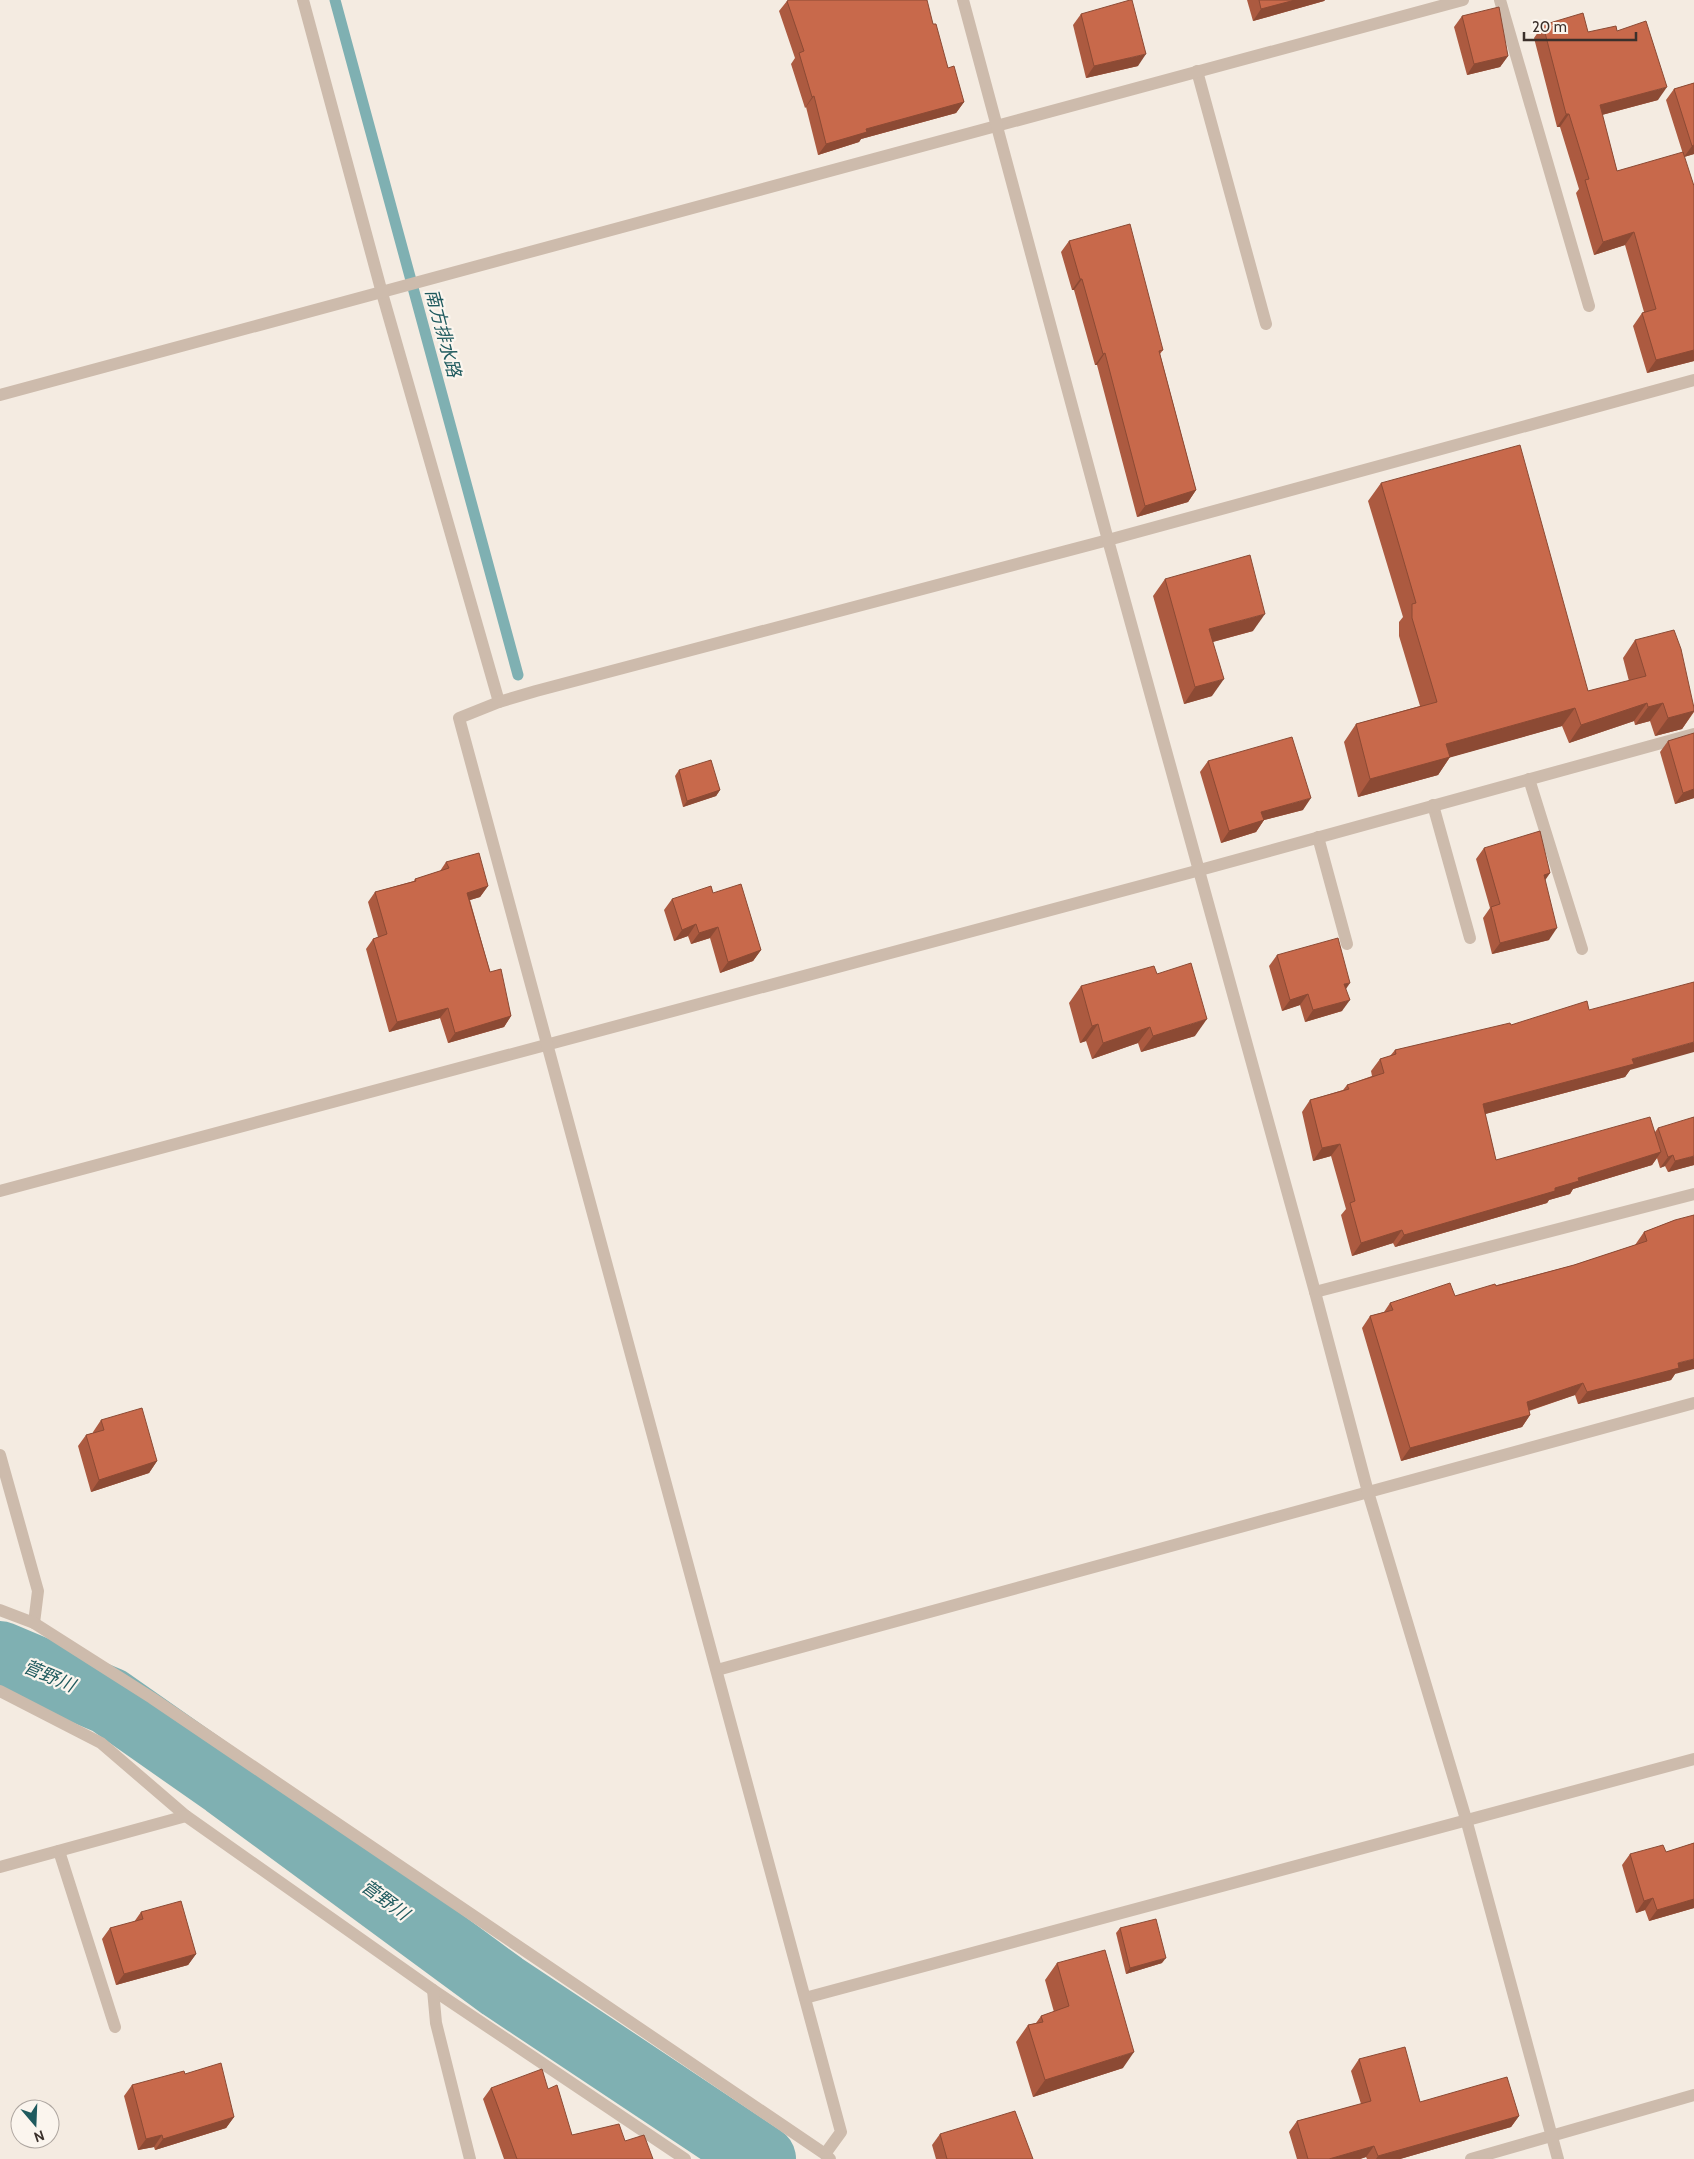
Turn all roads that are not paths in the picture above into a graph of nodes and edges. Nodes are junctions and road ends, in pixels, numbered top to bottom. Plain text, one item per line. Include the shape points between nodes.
1 (303, 0) edge
2 (963, 0) edge
3 (1463, 0) edge
4 (1500, 0) edge
5 (1198, 71) junction
6 (996, 125) junction
7 (385, 293) junction
8 (1589, 306) dead end
9 (1266, 324) dead end
10 (1694, 380) edge
11 (0, 395) edge
12 (1108, 540) junction
13 (499, 702) junction
14 (1694, 734) edge
15 (1529, 779) junction
16 (1434, 805) junction
17 (1318, 837) junction
18 (1200, 870) junction
19 (1470, 938) dead end
20 (1347, 944) dead end
21 (1582, 949) dead end
22 (548, 1043) junction
23 (0, 1191) edge
24 (1694, 1194) edge
25 (1315, 1292) junction
26 (1694, 1403) edge
27 (0, 1455) edge
28 (1368, 1492) junction
29 (0, 1610) edge
30 (34, 1623) junction
31 (717, 1670) junction
32 (0, 1691) edge
33 (1694, 1759) edge
34 (186, 1816) junction
35 (1466, 1819) junction
36 (59, 1851) junction
37 (0, 1867) edge
38 (434, 1990) junction
39 (805, 1998) junction
40 (114, 2027) dead end
41 (1694, 2095) edge
42 (1552, 2135) junction
43 (828, 2157) edge
44 (470, 2159) edge
45 (685, 2159) edge
46 (1471, 2159) edge
47 (1558, 2159) edge

1 - 7 street
2 - 6 street
3 - 5 street
4 - 8 street
5 - 6 street
5 - 9 street
6 - 7 street
6 - 12 street
7 - 11 street
7 - 13 street
10 - 12 street
12 - 13 street
12 - 18 street
13 - 22 street via 459,718
14 - 15 street
15 - 16 street
15 - 21 street
16 - 17 street
16 - 19 street
17 - 18 street
17 - 20 street
18 - 22 street
18 - 25 street
22 - 23 street
22 - 31 street
24 - 25 street
25 - 28 street
26 - 28 street
27 - 30 street via 38,1591
28 - 31 street
28 - 35 street
29 - 30 street
30 - 43 street via 287,1788
31 - 39 street
32 - 34 street via 101,1743
33 - 35 street
34 - 36 street
34 - 38 street
35 - 39 street
35 - 42 street
36 - 37 street
36 - 40 street
38 - 44 street via 436,2023
38 - 45 street
39 - 43 street via 841,2132
41 - 42 street
42 - 46 street
42 - 47 street

